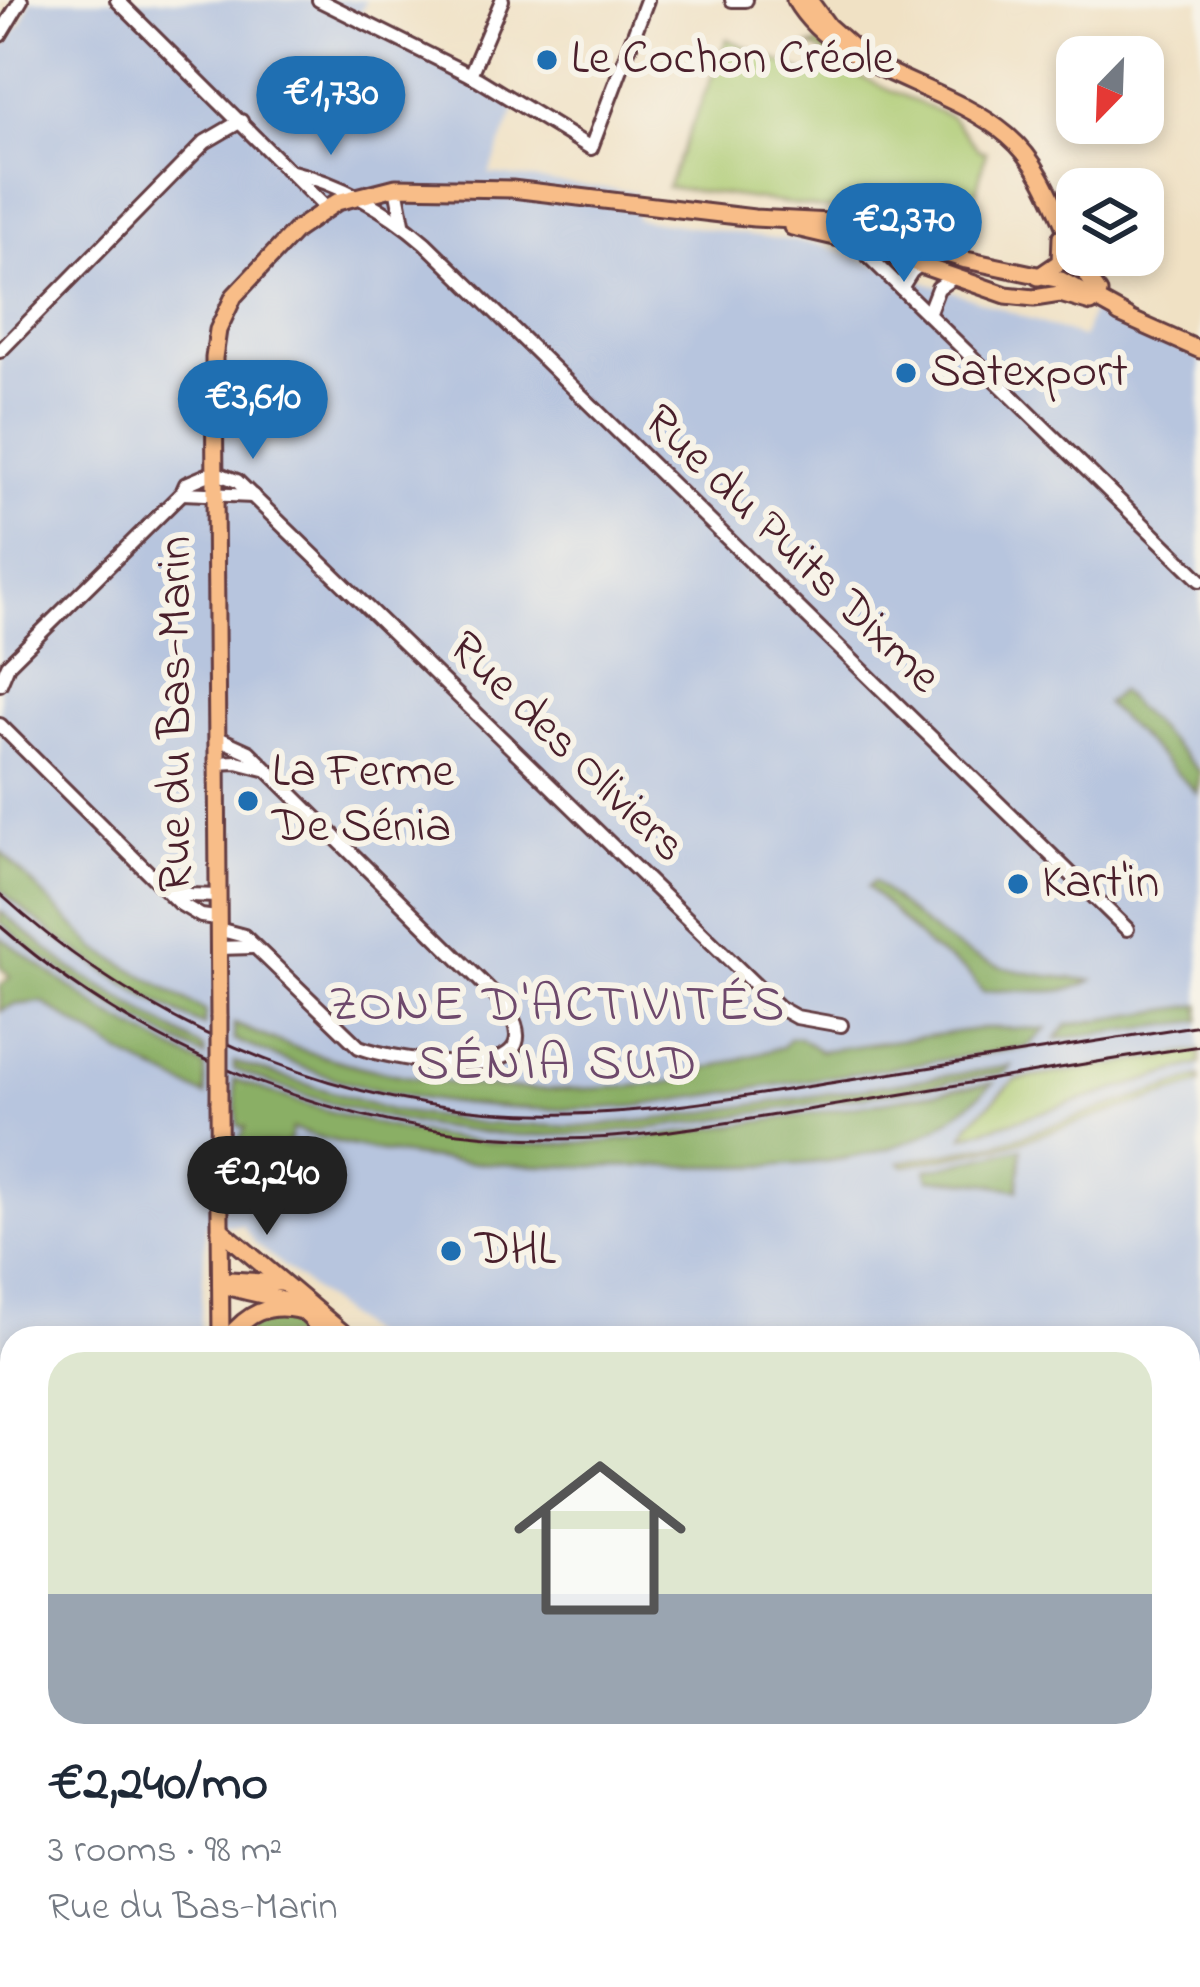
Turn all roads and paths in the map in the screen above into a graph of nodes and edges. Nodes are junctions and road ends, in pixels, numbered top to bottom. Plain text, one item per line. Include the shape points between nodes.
1 (21, 0) edge
2 (117, 0) edge
3 (319, 0) edge
4 (502, 0) edge
5 (647, 0) edge
6 (733, 0) edge
7 (746, 0) edge
8 (795, 0) edge
9 (809, 0) edge
10 (0, 35) edge
11 (869, 60) junction
12 (470, 75) junction
13 (241, 121) junction
14 (289, 172) junction
15 (395, 187) junction
16 (357, 195) junction
17 (326, 208) junction
18 (1056, 212) edge
19 (754, 218) junction
20 (832, 221) junction
21 (403, 224) junction
22 (852, 241) junction
23 (936, 251) junction
24 (919, 263) junction
25 (1056, 267) edge
26 (1064, 276) edge
27 (1080, 276) edge
28 (1084, 276) edge
29 (954, 277) junction
30 (1038, 277) junction
31 (1061, 280) junction
32 (901, 288) junction
33 (1085, 290) junction
34 (1025, 297) junction
35 (1100, 303) junction
36 (928, 314) junction
37 (1200, 350) edge
38 (0, 351) edge
39 (214, 472) junction
40 (182, 493) junction
41 (214, 494) junction
42 (253, 496) junction
43 (1200, 580) edge
44 (4, 667) edge
45 (0, 684) edge
46 (0, 725) edge
47 (216, 737) junction
48 (217, 763) junction
49 (265, 770) junction
50 (168, 888) junction
51 (218, 896) junction
52 (218, 923) junction
53 (1127, 929) dead end
54 (253, 946) junction
55 (218, 949) junction
56 (841, 1025) dead end
57 (220, 1229) junction
58 (281, 1283) junction
59 (221, 1284) junction
60 (304, 1312) junction
61 (224, 1326) edge
62 (240, 1326) edge
63 (316, 1326) edge
64 (334, 1326) edge

1 - 10 street
2 - 13 street
3 - 12 street
4 - 12 street
5 - 12 street via 591,148
6 - 7 street
8 - 11 main road via 834,45
9 - 11 main road
11 - 18 main road via 1006,134 1037,167
13 - 14 street
13 - 38 street via 205,142
14 - 16 street, Rue du Puits Dixme
14 - 17 street
15 - 16 main road, Rue du Bas-Marin
15 - 19 main road, Rue du Bas-Marin via 512,189
15 - 21 street
16 - 17 main road, Rue du Bas-Marin
16 - 21 street, Rue du Puits Dixme
17 - 39 main road, Rue du Bas-Marin via 250,277 221,320
19 - 20 main road, Rue du Bas-Marin
19 - 22 main road, Rue du Bas-Marin
20 - 22 street
20 - 23 main road, Rue du Bas-Marin
21 - 53 street, Rue du Puits Dixme
22 - 24 main road, Rue du Bas-Marin
22 - 32 street
23 - 24 street
23 - 30 main road, Rue du Bas-Marin
24 - 29 main road, Rue du Bas-Marin
24 - 32 street
25 - 30 main road
26 - 31 main road
27 - 33 main road
28 - 35 main road
29 - 34 main road, Rue du Bas-Marin
29 - 36 street via 938,288
30 - 31 main road, Rue du Bas-Marin
31 - 33 main road, Rue du Bas-Marin
31 - 34 main road
32 - 36 street
33 - 35 main road, Rue du Bas-Marin
34 - 35 main road, Rue du Bas-Marin via 1060,293
35 - 37 main road, Rue du Bas-Marin
36 - 43 street
39 - 40 street via 190,480
39 - 41 main road, Rue du Bas-Marin
39 - 42 street, Rue des Oliviers
40 - 41 street
40 - 44 street
41 - 42 street
41 - 47 main road, Rue du Bas-Marin
42 - 56 street, Rue des Oliviers via 778,1007
44 - 45 street
46 - 50 street
47 - 48 main road, Rue du Bas-Marin
47 - 49 street
48 - 49 street
48 - 51 main road, Rue du Bas-Marin
49 - 54 street via 505,1005 514,1042 501,1060 482,1065 359,1047
50 - 51 street
50 - 52 street
51 - 52 main road, Rue du Bas-Marin
52 - 54 street
52 - 55 main road, Rue du Bas-Marin
54 - 55 street
55 - 57 main road, Rue du Bas-Marin, bridge
57 - 58 main road
57 - 59 main road, Rue du Bas-Marin
58 - 59 main road
58 - 64 main road
59 - 60 main road via 278,1295
59 - 61 main road, Rue du Bas-Marin
60 - 62 main road via 279,1307
60 - 63 main road

